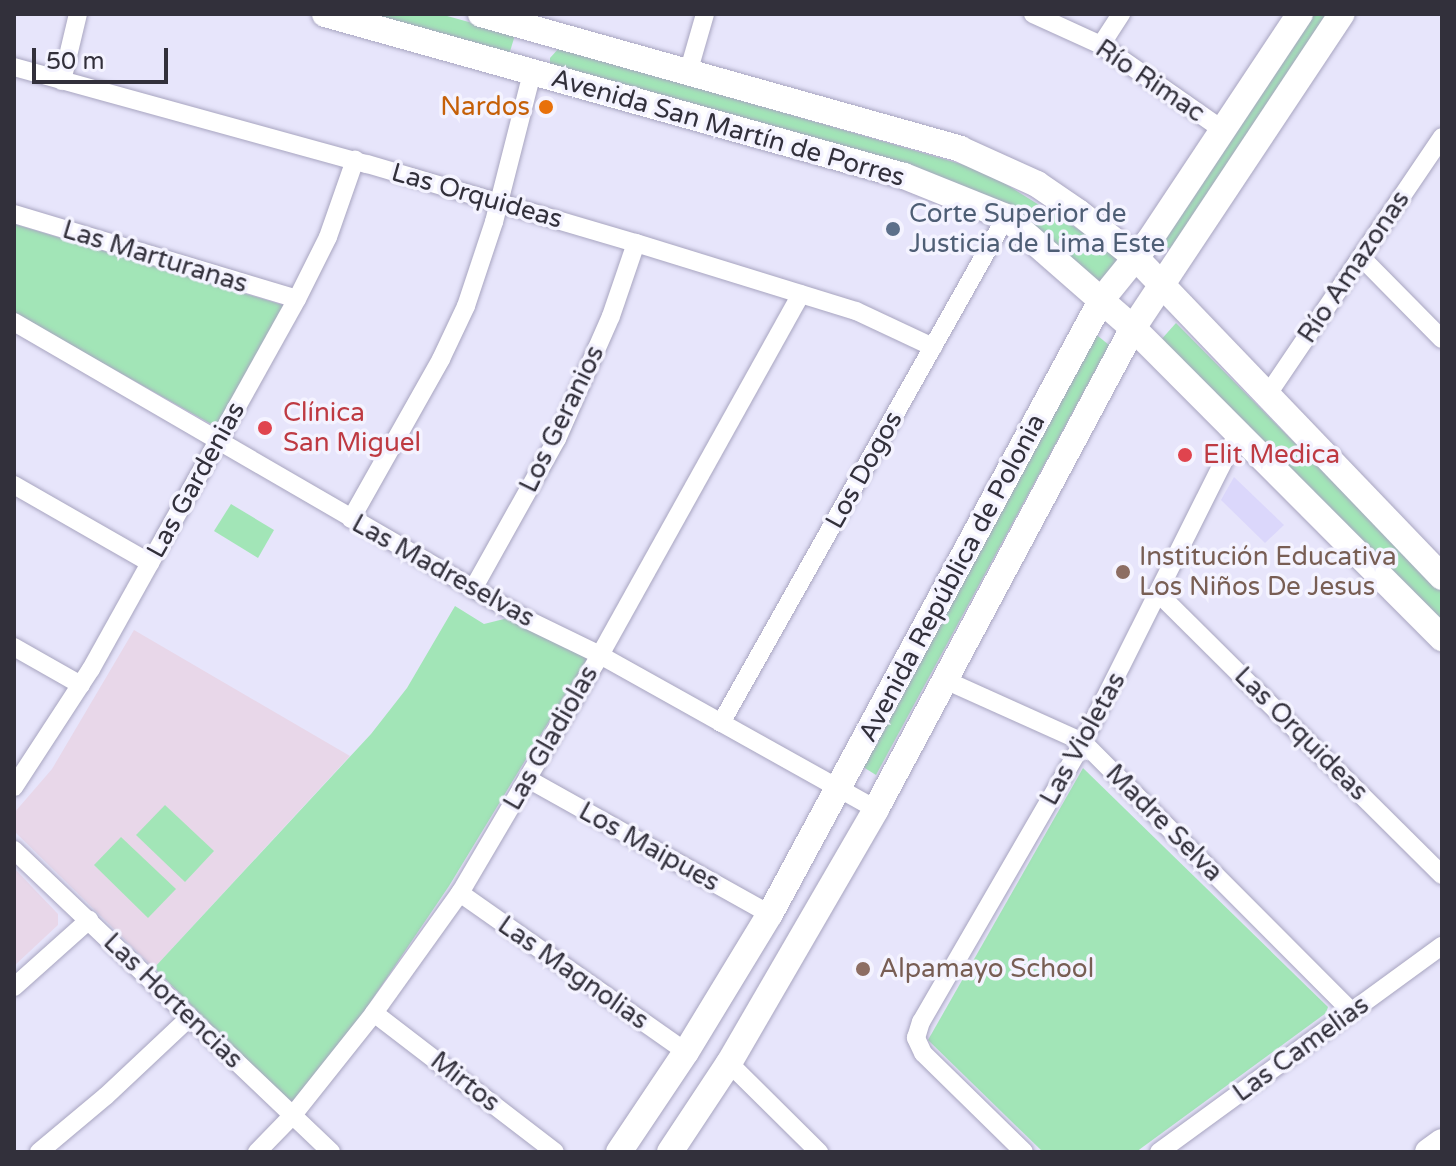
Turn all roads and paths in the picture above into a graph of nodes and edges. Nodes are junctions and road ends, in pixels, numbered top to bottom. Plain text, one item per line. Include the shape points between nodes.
1 (78, 14) edge
2 (325, 14) edge
3 (481, 14) edge
4 (705, 14) edge
5 (1033, 14) edge
6 (1121, 14) edge
7 (1300, 14) edge
8 (1342, 14) edge
9 (537, 22) edge
10 (1101, 45) junction
11 (14, 67) edge
12 (532, 73) junction
13 (688, 73) junction
14 (62, 81) junction
15 (1223, 130) junction
16 (1442, 137) edge
17 (355, 160) junction
18 (499, 203) junction
19 (14, 214) edge
20 (1006, 217) junction
21 (636, 243) junction
22 (1135, 257) junction
23 (1361, 257) junction
24 (1160, 286) junction
25 (801, 294) junction
26 (297, 299) junction
27 (1102, 299) junction
28 (14, 322) edge
29 (1133, 328) junction
30 (1442, 339) edge
31 (933, 347) junction
32 (1266, 397) junction
33 (1238, 432) junction
34 (218, 439) junction
35 (14, 485) edge
36 (351, 519) junction
37 (150, 563) junction
38 (1442, 577) edge
39 (473, 589) junction
40 (1159, 594) junction
41 (1442, 638) edge
42 (14, 647) edge
43 (600, 655) junction
44 (945, 680) junction
45 (81, 685) junction
46 (721, 723) junction
47 (1083, 742) junction
48 (528, 779) junction
49 (14, 787) edge
50 (839, 791) junction
51 (876, 809) junction
52 (14, 850) edge
53 (1442, 875) edge
54 (460, 893) junction
55 (770, 914) junction
56 (89, 920) junction
57 (1442, 946) edge
58 (14, 987) edge
59 (1352, 1012) junction
60 (374, 1013) junction
61 (190, 1017) junction
62 (686, 1052) junction
63 (729, 1063) junction
64 (293, 1115) junction
65 (1442, 1142) edge
66 (39, 1152) edge
67 (257, 1152) edge
68 (331, 1152) edge
69 (555, 1152) edge
70 (619, 1152) edge
71 (670, 1152) edge
72 (819, 1152) edge
73 (1024, 1152) edge
74 (1159, 1152) edge
75 (1428, 1152) edge

1 - 14 street
2 - 12 main road, Avenida San Martín de Porres
3 - 9 main road, Avenida San Martín de Porres
4 - 13 street
5 - 10 street, Río Rimac
6 - 10 street
7 - 15 main road, Avenida República de Polonia
8 - 24 main road, Avenida República de Polonia
9 - 12 main road
9 - 13 main road, Avenida San Martín de Porres
10 - 15 street, Río Rimac
11 - 14 street, Las Orquideas
12 - 18 street
12 - 20 main road, Avenida San Martín de Porres via 904,176
13 - 22 main road, Avenida San Martín de Porres via 960,149 1000,165 1078,212
14 - 17 street, Las Orquideas
15 - 22 main road, Avenida República de Polonia
16 - 23 street, Río Amazonas
17 - 18 street, Las Orquideas
17 - 26 street, Las Gardenias via 328,237
18 - 21 street, Las Orquideas
18 - 36 street via 466,306
19 - 26 street, Las Marturanas
20 - 27 main road, Avenida San Martín de Porres
20 - 31 street, Los Dogos
21 - 25 street, Las Orquideas
21 - 39 street, Los Geranios via 611,316 557,439
22 - 24 main road, Avenida San Martín de Porres
22 - 27 main road, Avenida República de Polonia
23 - 30 street
23 - 32 street, Río Amazonas
24 - 29 main road, Avenida República de Polonia
24 - 32 main road, Avenida San Martín de Porres
25 - 31 street, Las Orquideas via 856,311
25 - 43 street, Las Gladiolas
26 - 34 street, Las Gardenias
27 - 29 main road, Avenida San Martín de Porres
27 - 50 main road, Avenida República de Polonia
28 - 34 street, Las Madreselvas
29 - 33 main road, Avenida San Martín de Porres
29 - 44 main road, Avenida República de Polonia
31 - 46 street, Los Dogos
32 - 38 main road, Avenida San Martín de Porres
33 - 40 street, Las Violetas
33 - 41 main road, Avenida San Martín de Porres
34 - 36 street, Las Madreselvas
34 - 37 street, Las Gardenias
35 - 37 street
36 - 39 street, Las Madreselvas
37 - 45 street, Las Gardenias
39 - 43 street, Las Madreselvas
40 - 47 street, Las Violetas
40 - 53 street, Las Orquideas
42 - 45 street
43 - 46 street, Las Madreselvas
43 - 48 street, Las Gladiolas
44 - 47 street, Madre Selva
44 - 51 main road, Avenida República de Polonia
45 - 49 street, Las Gardenias
46 - 50 street, Las Madreselvas
47 - 59 street, Madre Selva
47 - 73 street, Las Violetas via 916,1038 923,1053
48 - 54 street, Las Gladiolas
48 - 55 street, Los Maipues
50 - 51 street, Las Madreselvas
50 - 55 main road, Avenida República de Polonia
51 - 63 main road, Avenida República de Polonia
52 - 56 street, Las Hortencias
54 - 60 street, Las Gladiolas
54 - 62 street, Las Magnolias
55 - 62 main road, Avenida República de Polonia
56 - 58 street
56 - 61 street, Las Hortencias
57 - 59 street, Las Camelias
59 - 74 street, Las Camelias
60 - 64 street, Las Gladiolas
60 - 69 street, Mirtos
61 - 64 street, Las Hortencias
61 - 66 street
62 - 70 main road, Avenida República de Polonia
63 - 71 main road, Avenida República de Polonia
63 - 72 street
64 - 67 street, Las Gladiolas
64 - 68 street, Las Hortencias
65 - 75 main road

